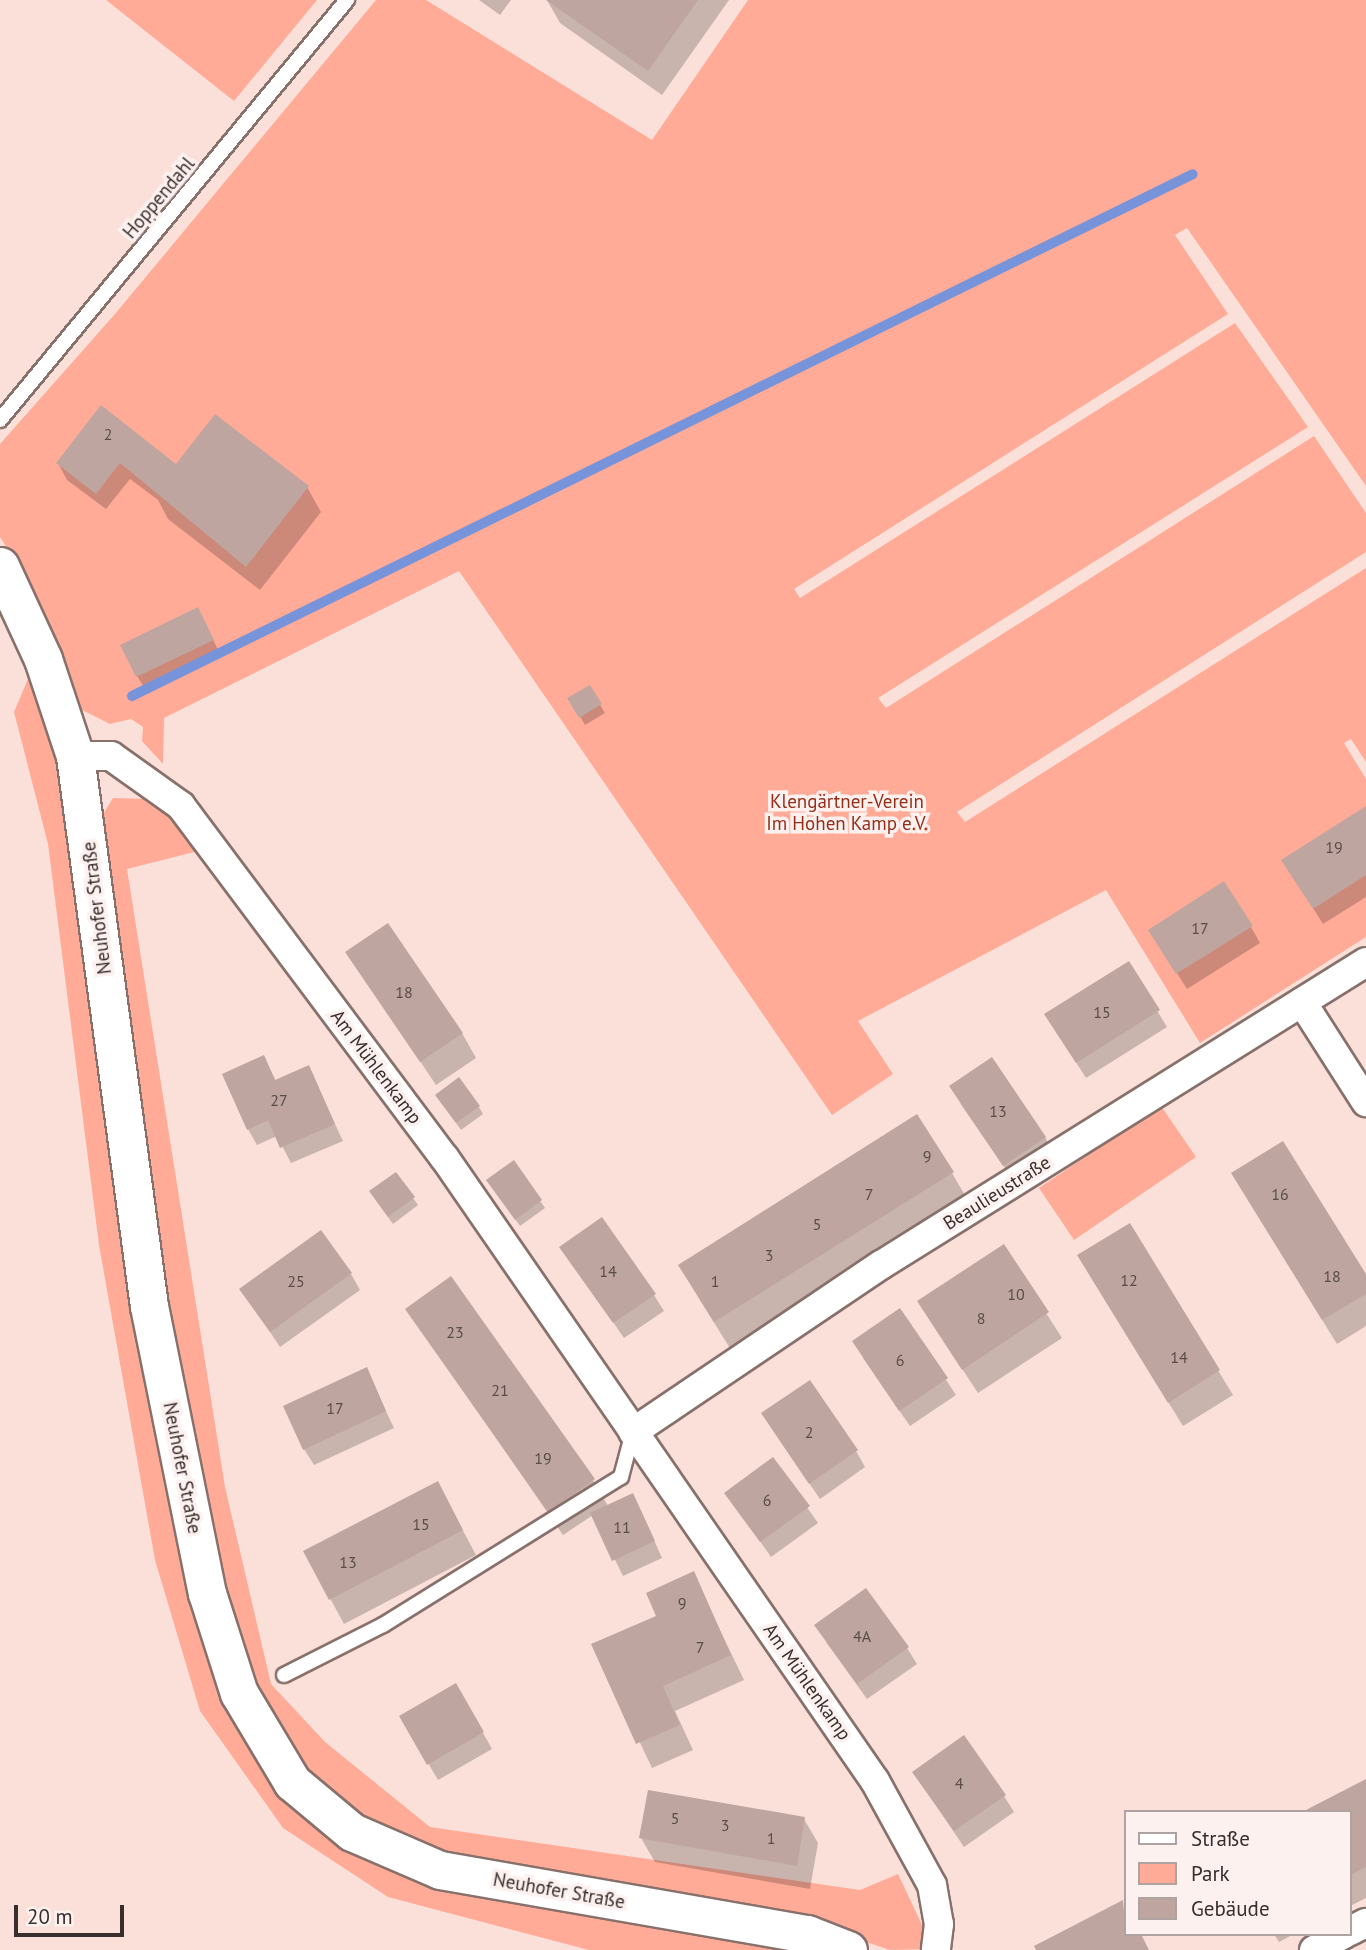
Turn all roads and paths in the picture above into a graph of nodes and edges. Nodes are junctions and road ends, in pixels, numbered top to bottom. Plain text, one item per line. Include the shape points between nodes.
1 (347, 0) edge
2 (0, 420) edge
3 (0, 566) edge
4 (75, 756) junction
5 (1366, 961) edge
6 (1302, 1003) junction
7 (1366, 1102) edge
8 (633, 1432) junction
9 (284, 1675) dead end
10 (1340, 1936) edge
11 (848, 1950) edge
12 (936, 1950) edge
13 (1314, 1950) edge

1 - 2 lane, Hoppendahl
3 - 4 street, Neuhofer Straße via 43,659
4 - 8 street, Am Mühlenkamp via 111,756 181,806 444,1157
4 - 11 street, Neuhofer Straße via 149,1306 207,1593 239,1693 292,1782 352,1832 440,1870 807,1934
5 - 6 street, Beaulieustraße
6 - 7 street
6 - 8 street, Beaulieustraße via 881,1265
8 - 9 lane via 621,1477 383,1625
8 - 12 street, Am Mühlenkamp via 903,1829 932,1885 939,1924
10 - 13 street

